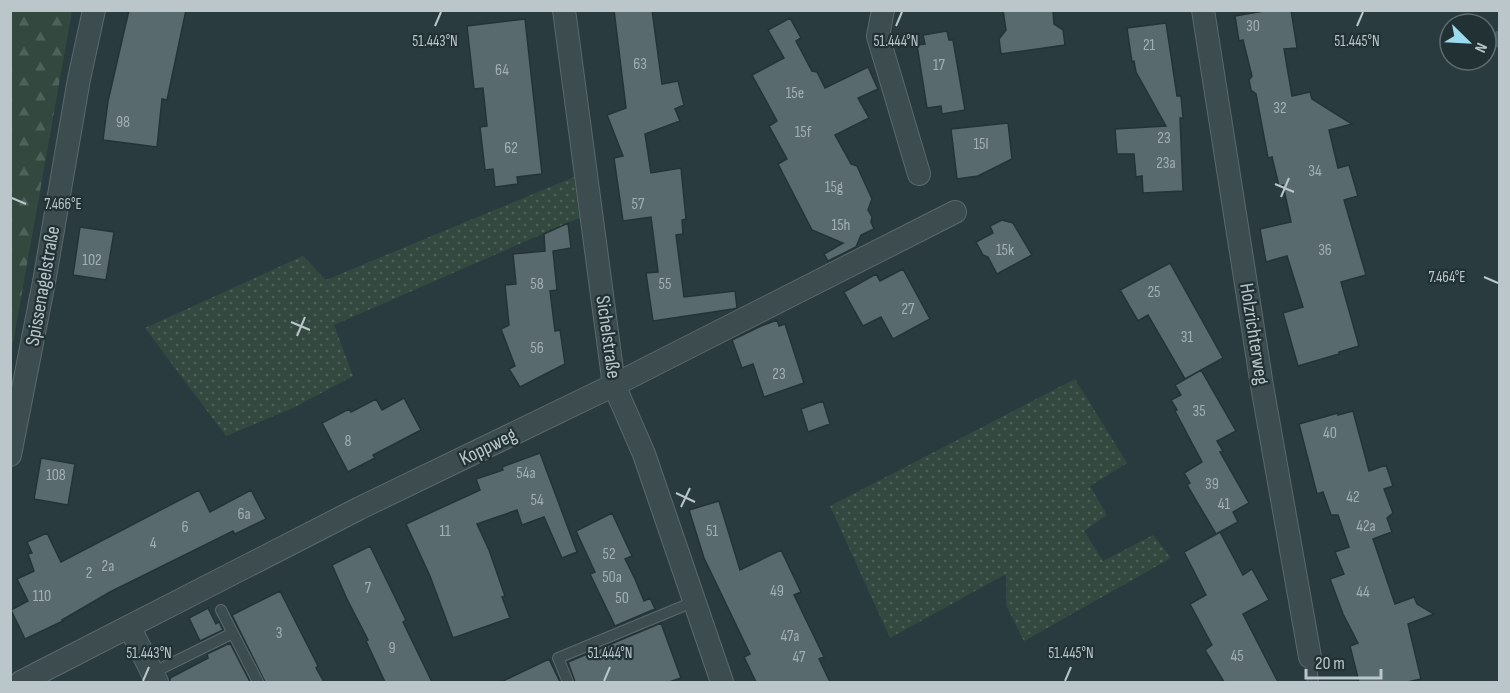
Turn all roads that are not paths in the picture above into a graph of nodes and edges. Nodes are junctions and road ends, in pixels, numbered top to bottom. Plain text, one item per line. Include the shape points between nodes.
1 (94, 10) edge
2 (564, 10) edge
3 (884, 10) edge
4 (1203, 10) edge
5 (919, 174) dead end
6 (955, 212) dead end
7 (614, 386) junction
8 (10, 455) edge
9 (693, 602) junction
10 (221, 610) dead end
11 (130, 628) junction
12 (233, 633) junction
13 (1310, 657) joint
14 (155, 678) edge
15 (21, 682) edge
16 (258, 682) edge
17 (568, 682) edge
18 (722, 682) edge
19 (1313, 682) edge

1 - 8 street, Spissenagelstraße
2 - 7 street, Sichelstraße
3 - 5 street via 878,36
4 - 13 street, Holzrichterweg via 1262,386
6 - 7 street, Koppweg
7 - 9 street, Sichelstraße via 644,454
7 - 11 street, Koppweg via 360,508
9 - 17 lane via 558,658
9 - 18 street, Sichelstraße
10 - 12 lane
11 - 14 street
11 - 15 street, Koppweg
12 - 14 lane
12 - 16 lane
13 - 19 lane

